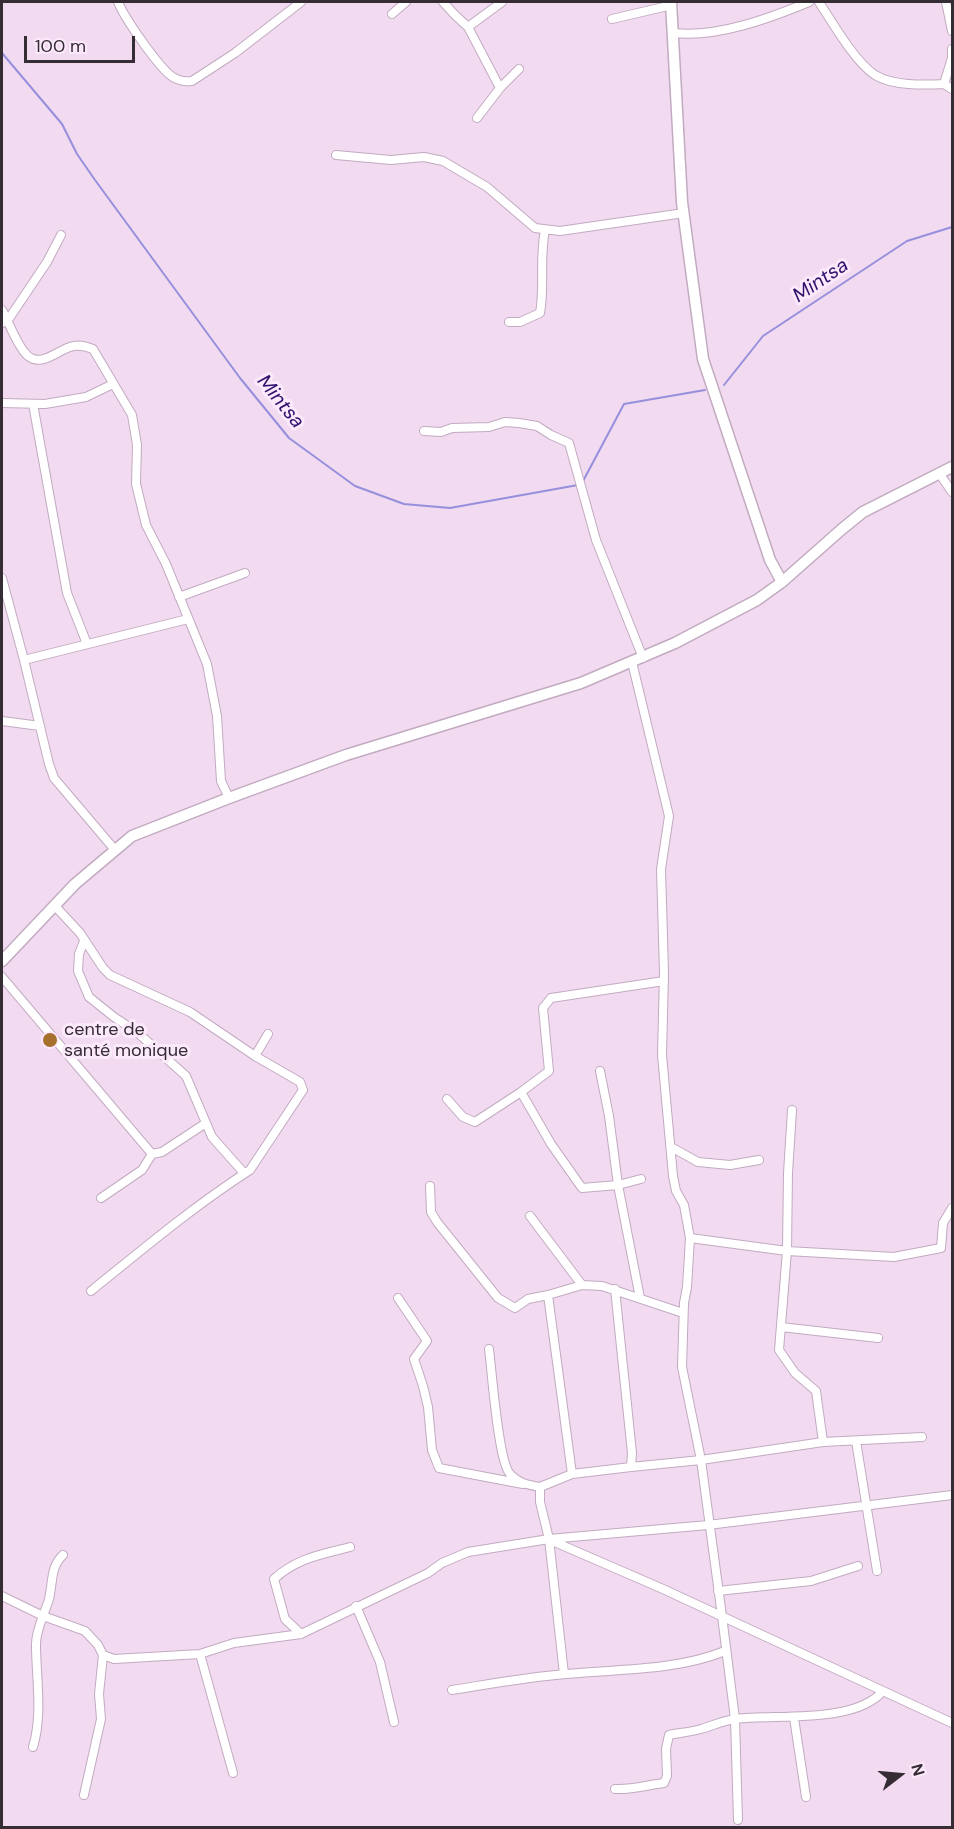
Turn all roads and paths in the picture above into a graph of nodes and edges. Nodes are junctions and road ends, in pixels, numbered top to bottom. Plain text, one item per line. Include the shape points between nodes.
1 (118, 2) edge
2 (301, 2) edge
3 (406, 2) edge
4 (443, 2) edge
5 (502, 2) edge
6 (809, 2) edge
7 (819, 2) edge
8 (945, 2) edge
9 (672, 3) edge
10 (392, 14) dead end
11 (612, 19) dead end
12 (468, 27) junction
13 (952, 31) edge
14 (674, 33) junction
15 (952, 49) edge
16 (519, 69) dead end
17 (944, 84) junction
18 (500, 88) junction
19 (952, 89) edge
20 (477, 118) dead end
21 (336, 155) dead end
22 (684, 213) junction
23 (544, 230) junction
24 (61, 235) dead end
25 (2, 310) edge
26 (4, 321) edge
27 (509, 322) dead end
28 (113, 384) junction
29 (2, 403) edge
30 (33, 404) junction
31 (424, 431) dead end
32 (952, 467) edge
33 (939, 473) junction
34 (952, 492) edge
35 (245, 573) dead end
36 (2, 578) edge
37 (782, 582) junction
38 (179, 597) junction
39 (188, 619) junction
40 (87, 644) junction
41 (643, 658) junction
42 (24, 660) junction
43 (632, 662) junction
44 (2, 721) edge
45 (40, 726) junction
46 (229, 798) junction
47 (115, 850) junction
48 (55, 906) junction
49 (84, 942) junction
50 (2, 961) edge
51 (2, 977) edge
52 (664, 981) junction
53 (268, 1034) dead end
54 (255, 1056) junction
55 (600, 1071) dead end
56 (521, 1092) junction
57 (447, 1099) dead end
58 (792, 1110) dead end
59 (206, 1123) junction
60 (671, 1147) junction
61 (152, 1154) junction
62 (759, 1160) dead end
63 (243, 1172) junction
64 (641, 1179) dead end
65 (618, 1185) junction
66 (430, 1186) dead end
67 (101, 1198) dead end
68 (952, 1208) edge
69 (530, 1216) dead end
70 (690, 1239) junction
71 (787, 1251) junction
72 (582, 1285) junction
73 (615, 1289) junction
74 (91, 1291) dead end
75 (548, 1295) junction
76 (398, 1298) dead end
77 (640, 1298) junction
78 (683, 1313) junction
79 (781, 1327) junction
80 (878, 1338) dead end
81 (489, 1349) dead end
82 (922, 1437) dead end
83 (856, 1441) junction
84 (823, 1442) junction
85 (701, 1460) junction
86 (631, 1467) junction
87 (572, 1474) junction
88 (523, 1484) junction
89 (540, 1487) junction
90 (952, 1495) edge
91 (867, 1505) junction
92 (708, 1525) junction
93 (549, 1539) junction
94 (350, 1547) dead end
95 (63, 1555) dead end
96 (858, 1566) dead end
97 (877, 1572) dead end
98 (718, 1591) junction
99 (2, 1596) edge
100 (356, 1606) junction
101 (43, 1616) junction
102 (722, 1616) junction
103 (301, 1635) junction
104 (725, 1651) junction
105 (200, 1654) junction
106 (103, 1655) junction
107 (564, 1674) junction
108 (452, 1690) dead end
109 (883, 1691) junction
110 (794, 1718) junction
111 (735, 1719) junction
112 (394, 1722) dead end
113 (952, 1723) edge
114 (33, 1747) dead end
115 (232, 1773) dead end
116 (615, 1789) dead end
117 (84, 1795) dead end
118 (806, 1797) dead end
119 (738, 1820) dead end

1 - 2 street via 124,16 170,75 184,82 192,81 235,53
3 - 10 street
4 - 12 street
5 - 12 street
6 - 14 street via 747,24
7 - 17 street via 861,62 875,75 909,83
8 - 13 street
9 - 11 street
9 - 14 main road
12 - 18 street
14 - 22 main road
15 - 17 street
16 - 18 street
17 - 19 street
18 - 20 street
21 - 23 street via 443,161 487,187 535,228
22 - 23 street
22 - 37 main road via 703,359 770,560
23 - 27 street via 540,314
24 - 26 street via 47,262
25 - 26 street
26 - 28 street via 25,354 33,359 45,359 71,346 93,349
28 - 30 street via 86,397
28 - 38 street via 132,415 137,445 136,484 146,525
29 - 30 street
30 - 40 street via 67,593
31 - 41 street via 519,423 537,426 569,443 596,540
32 - 33 main road
33 - 34 street
33 - 37 main road via 863,512
35 - 38 street
36 - 42 street
37 - 41 main road via 757,600
38 - 39 street
39 - 40 street
39 - 46 street via 207,664 217,716 221,781
40 - 42 street
41 - 43 main road
42 - 45 street
43 - 46 main road via 580,683 346,755
43 - 52 street via 669,816 661,869
44 - 45 street
45 - 47 street via 54,778
46 - 47 main road via 132,836
47 - 48 main road
48 - 49 street
48 - 50 main road
49 - 54 street via 110,975 190,1012
49 - 59 street via 78,971 89,997 138,1033 186,1076
51 - 61 street
52 - 56 street via 551,998 543,1008 549,1071
52 - 60 street via 662,1055
53 - 54 street
54 - 63 street via 300,1082 303,1089 250,1170
55 - 65 street
56 - 57 street via 475,1122 463,1117
56 - 65 street via 582,1188
58 - 71 street
59 - 61 street via 162,1152
59 - 63 street via 212,1137
60 - 62 street via 698,1162 730,1165
60 - 70 street via 674,1184 684,1205
61 - 67 street via 142,1170
63 - 74 street
64 - 65 street
65 - 77 street
66 - 75 street via 437,1222 498,1298 515,1308 528,1299
68 - 71 street via 943,1223 941,1248 894,1257
69 - 72 street
70 - 71 street
70 - 78 street
71 - 79 street
72 - 73 street
72 - 75 street
73 - 77 street
73 - 86 street
75 - 87 street
76 - 88 street via 427,1341 414,1359 439,1468
77 - 78 street
78 - 85 street via 682,1367
79 - 80 street
79 - 84 street via 779,1350 816,1391
81 - 88 street via 503,1454 508,1472
82 - 83 street
83 - 84 street
83 - 91 street
84 - 85 street
85 - 86 street
85 - 92 street
86 - 87 street
87 - 89 street
88 - 89 street
89 - 93 street
90 - 91 street
91 - 92 street
91 - 97 street
92 - 93 street
92 - 98 street
93 - 100 street via 468,1552
93 - 102 street
93 - 107 street
94 - 103 street via 302,1560 274,1579 285,1619
95 - 101 street via 56,1561
96 - 98 street via 811,1581
98 - 102 street
99 - 101 street
100 - 103 street
100 - 112 street via 380,1662
101 - 106 street via 85,1631
101 - 114 street via 36,1641 38,1717
102 - 104 street
102 - 109 street
103 - 105 street via 234,1643
104 - 107 street via 640,1670
104 - 111 street
105 - 106 street via 114,1659
105 - 115 street
106 - 117 street via 101,1719
107 - 108 street
109 - 110 street via 873,1702 857,1709
109 - 113 street
110 - 111 street
110 - 118 street
111 - 116 street via 669,1735 664,1784
111 - 119 street

